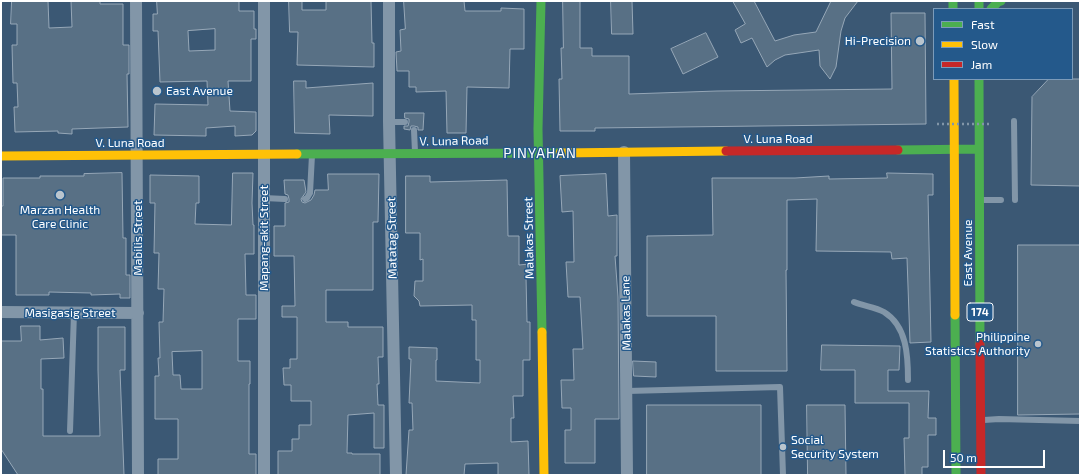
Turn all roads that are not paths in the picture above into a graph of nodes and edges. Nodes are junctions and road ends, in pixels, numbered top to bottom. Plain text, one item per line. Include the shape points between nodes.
1 (136, 1) edge
2 (264, 1) edge
3 (388, 1) edge
4 (541, 1) edge
5 (1001, 1) edge
6 (992, 8) edge
7 (954, 80) edge
8 (979, 80) edge
9 (1014, 121) dead end
10 (389, 122) junction
11 (405, 122) dead end
12 (414, 130) dead end
13 (955, 149) junction
14 (979, 149) junction
15 (539, 152) junction
16 (624, 152) junction
17 (312, 154) junction
18 (390, 154) junction
19 (416, 154) junction
20 (138, 155) junction
21 (264, 155) junction
22 (1, 156) edge
23 (264, 198) junction
24 (285, 199) dead end
25 (304, 199) dead end
26 (980, 200) junction
27 (1001, 200) dead end
28 (1015, 200) dead end
29 (854, 302) dead end
30 (1, 312) edge
31 (74, 313) junction
32 (138, 313) junction
33 (908, 380) dead end
34 (629, 391) junction
35 (980, 421) junction
36 (1080, 421) edge
37 (70, 431) dead end
38 (138, 475) edge
39 (264, 475) edge
40 (396, 475) edge
41 (544, 475) edge
42 (627, 475) edge
43 (783, 475) edge
44 (956, 475) edge
45 (981, 475) edge

1 - 20 street, Mabilis Street
2 - 21 street, Mapang-akit Street
3 - 10 street, Matatag Street
4 - 15 main road, Malakas Street
5 - 6 main road
7 - 13 main road, East Avenue / 174
8 - 14 main road, East Avenue / 174
9 - 28 lane
10 - 11 lane
10 - 18 street, Matatag Street
12 - 19 lane
13 - 14 main road, V. Luna Road
13 - 16 main road, V. Luna Road
13 - 44 main road, East Avenue / 174
14 - 26 main road, East Avenue / 174
15 - 16 main road, V. Luna Road
15 - 19 main road, V. Luna Road
15 - 41 main road, Malakas Street
16 - 34 street, Malakas Lane
17 - 18 main road, V. Luna Road
17 - 21 main road, V. Luna Road
17 - 25 lane via 310,193
18 - 19 main road, V. Luna Road
18 - 40 street, Matatag Street
20 - 21 main road, V. Luna Road
20 - 22 main road, V. Luna Road
20 - 32 street, Mabilis Street
21 - 23 street, Mapang-akit Street
23 - 24 lane
23 - 39 street, Mapang-akit Street
26 - 27 lane
26 - 35 main road, East Avenue / 174
29 - 33 lane via 883,312 894,320 901,330 908,359
30 - 31 street, Masigasig Street
31 - 32 street, Masigasig Street
31 - 37 lane
32 - 38 street, Mabilis Street
34 - 42 street, Malakas Lane
34 - 43 lane via 780,387
35 - 36 lane
35 - 45 main road, East Avenue / 174

